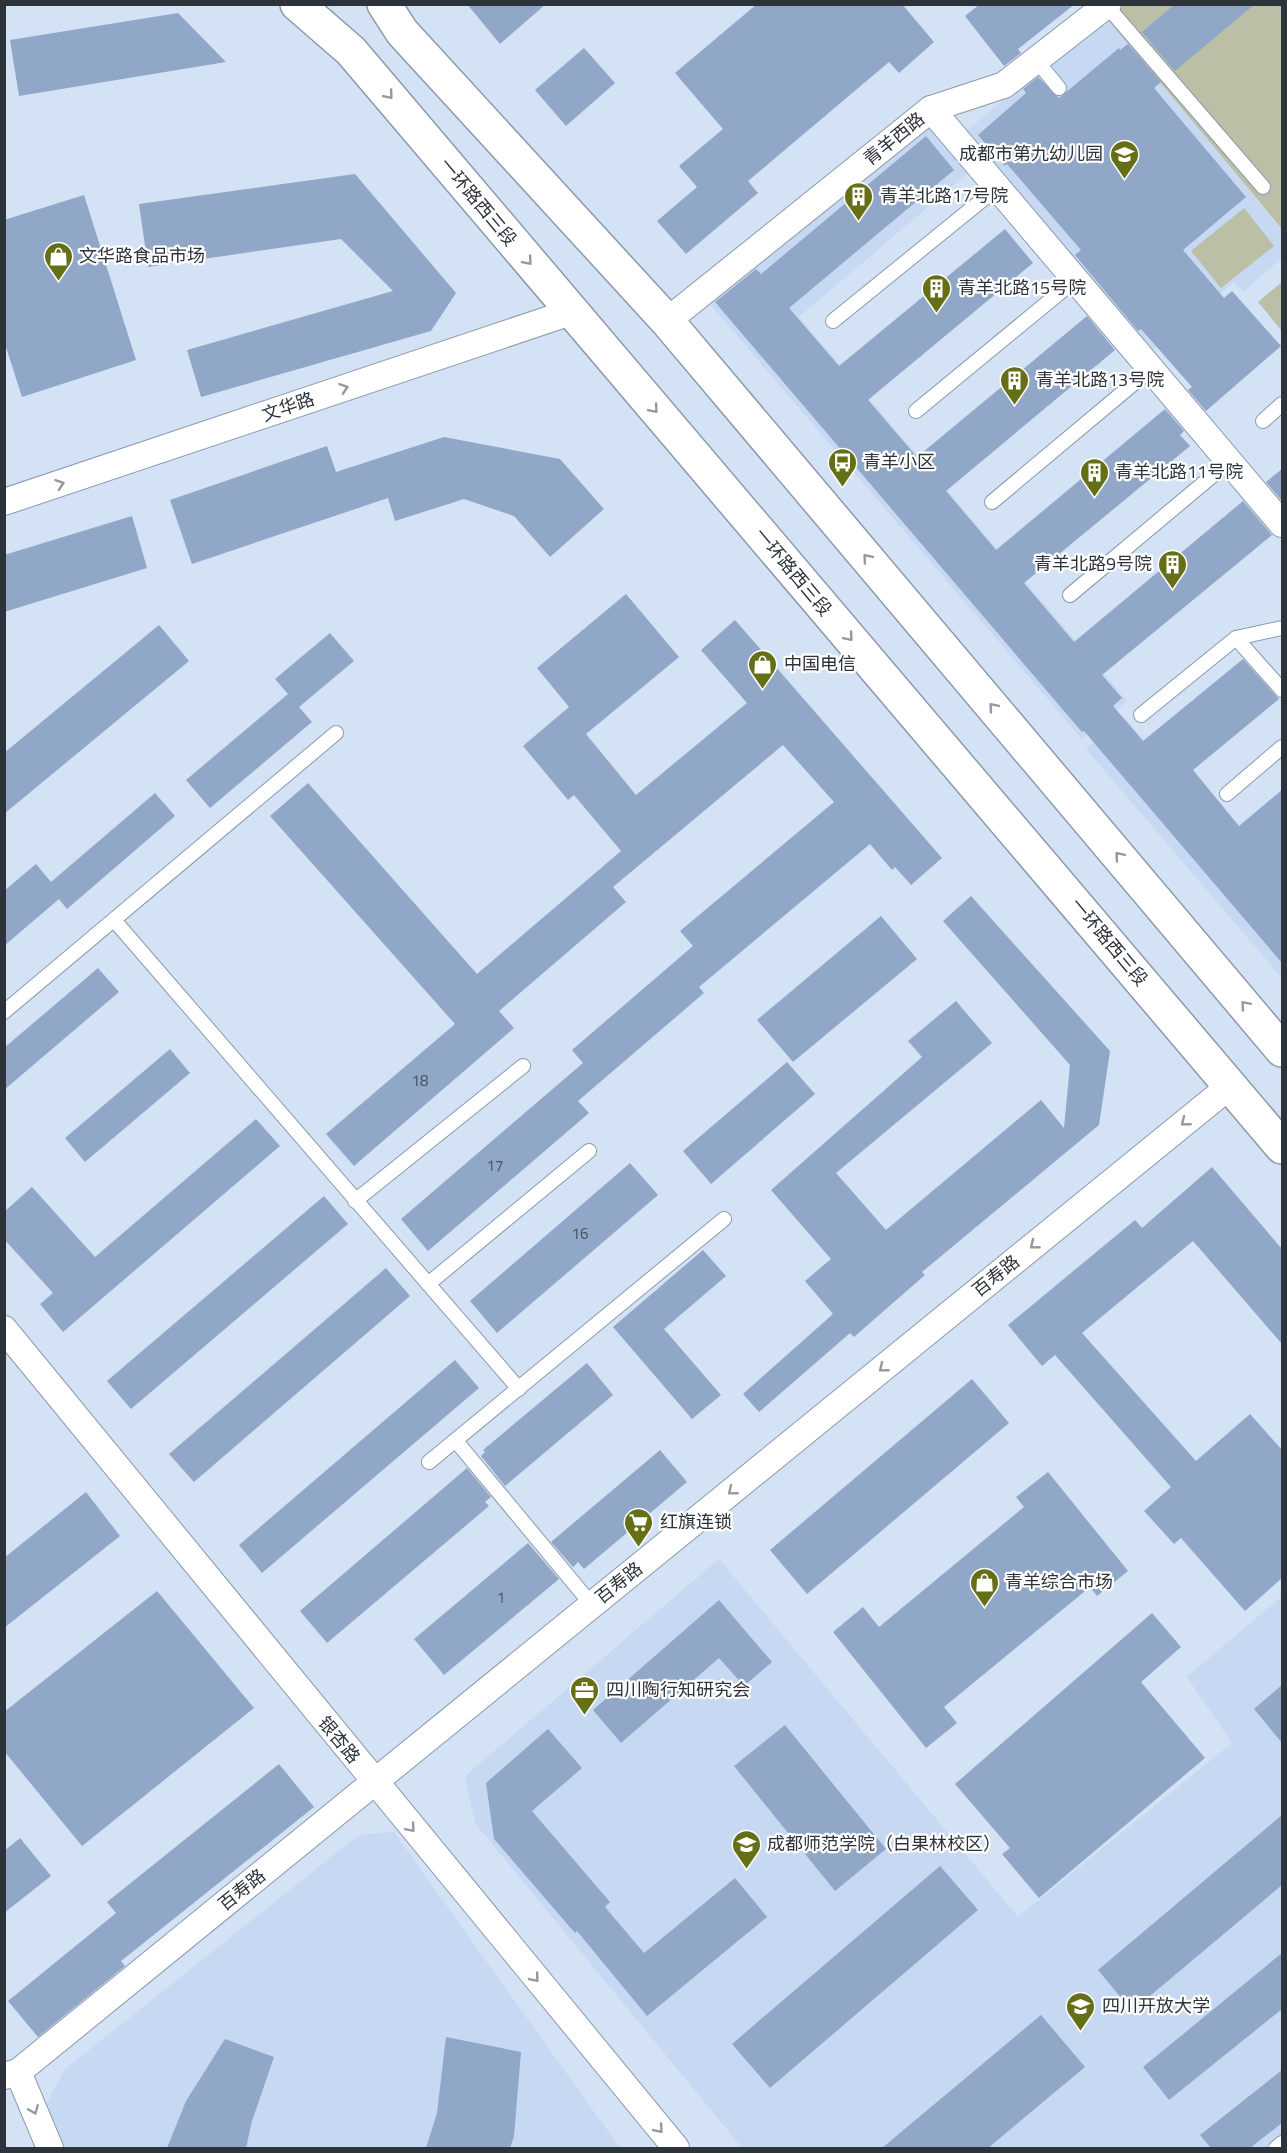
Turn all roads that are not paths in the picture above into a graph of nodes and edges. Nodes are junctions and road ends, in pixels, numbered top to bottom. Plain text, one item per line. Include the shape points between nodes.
1 (297, 4) edge
2 (315, 4) edge
3 (383, 4) edge
4 (1107, 5) edge
5 (351, 51) junction
6 (1036, 60) junction
7 (1059, 88) dead end
8 (931, 110) junction
9 (1263, 187) dead end
10 (997, 188) junction
11 (1075, 280) junction
12 (571, 312) junction
13 (667, 321) junction
14 (833, 321) dead end
15 (1151, 369) junction
16 (1282, 404) edge
17 (916, 411) dead end
18 (1263, 421) dead end
19 (1230, 461) junction
20 (4, 502) edge
21 (992, 502) dead end
22 (1282, 524) edge
23 (1070, 595) dead end
24 (1282, 628) edge
25 (1236, 638) junction
26 (1282, 690) edge
27 (1142, 715) dead end
28 (336, 733) dead end
29 (1282, 747) edge
30 (1227, 794) dead end
31 (114, 920) junction
32 (4, 1012) edge
33 (1282, 1050) edge
34 (523, 1066) dead end
35 (1231, 1085) junction
36 (1282, 1147) edge
37 (589, 1151) dead end
38 (356, 1201) junction
39 (724, 1219) dead end
40 (428, 1284) junction
41 (4, 1329) edge
42 (519, 1389) junction
43 (456, 1441) junction
44 (429, 1462) dead end
45 (592, 1605) junction
46 (374, 1783) junction
47 (11, 2074) edge
48 (1282, 2144) edge
49 (50, 2148) edge
50 (676, 2148) edge
51 (1276, 2148) edge

1 - 5 main road, 一环路西三段
2 - 5 main road
3 - 13 main road via 402,32
4 - 6 street, 青羊西路
4 - 9 lane
5 -> 12 main road, 一环路西三段
6 - 7 lane
6 - 8 street, 青羊西路 via 1004,85
8 - 10 street
8 - 13 street, 青羊西路
10 - 11 street
10 - 14 lane
11 - 15 street
11 - 17 lane
20 -> 12 street, 文华路
12 -> 35 main road, 一环路西三段
33 -> 13 main road
15 - 19 street
15 - 21 lane
16 - 18 lane
19 - 22 street
19 - 23 lane
24 - 25 lane
25 - 26 lane
25 - 27 lane
28 - 31 lane
29 - 30 lane
31 - 32 lane
31 - 38 lane
34 - 38 lane
35 - 36 main road, 一环路西三段
35 -> 45 street, 百寿路
37 - 40 lane
38 - 40 lane
39 - 42 lane
40 - 42 lane
41 - 46 street, 银杏路
42 - 43 lane
43 - 44 lane
43 - 45 lane
45 - 46 street, 百寿路
46 - 47 street, 百寿路
46 -> 50 street, 银杏路
47 -> 49 street
48 - 51 lane

